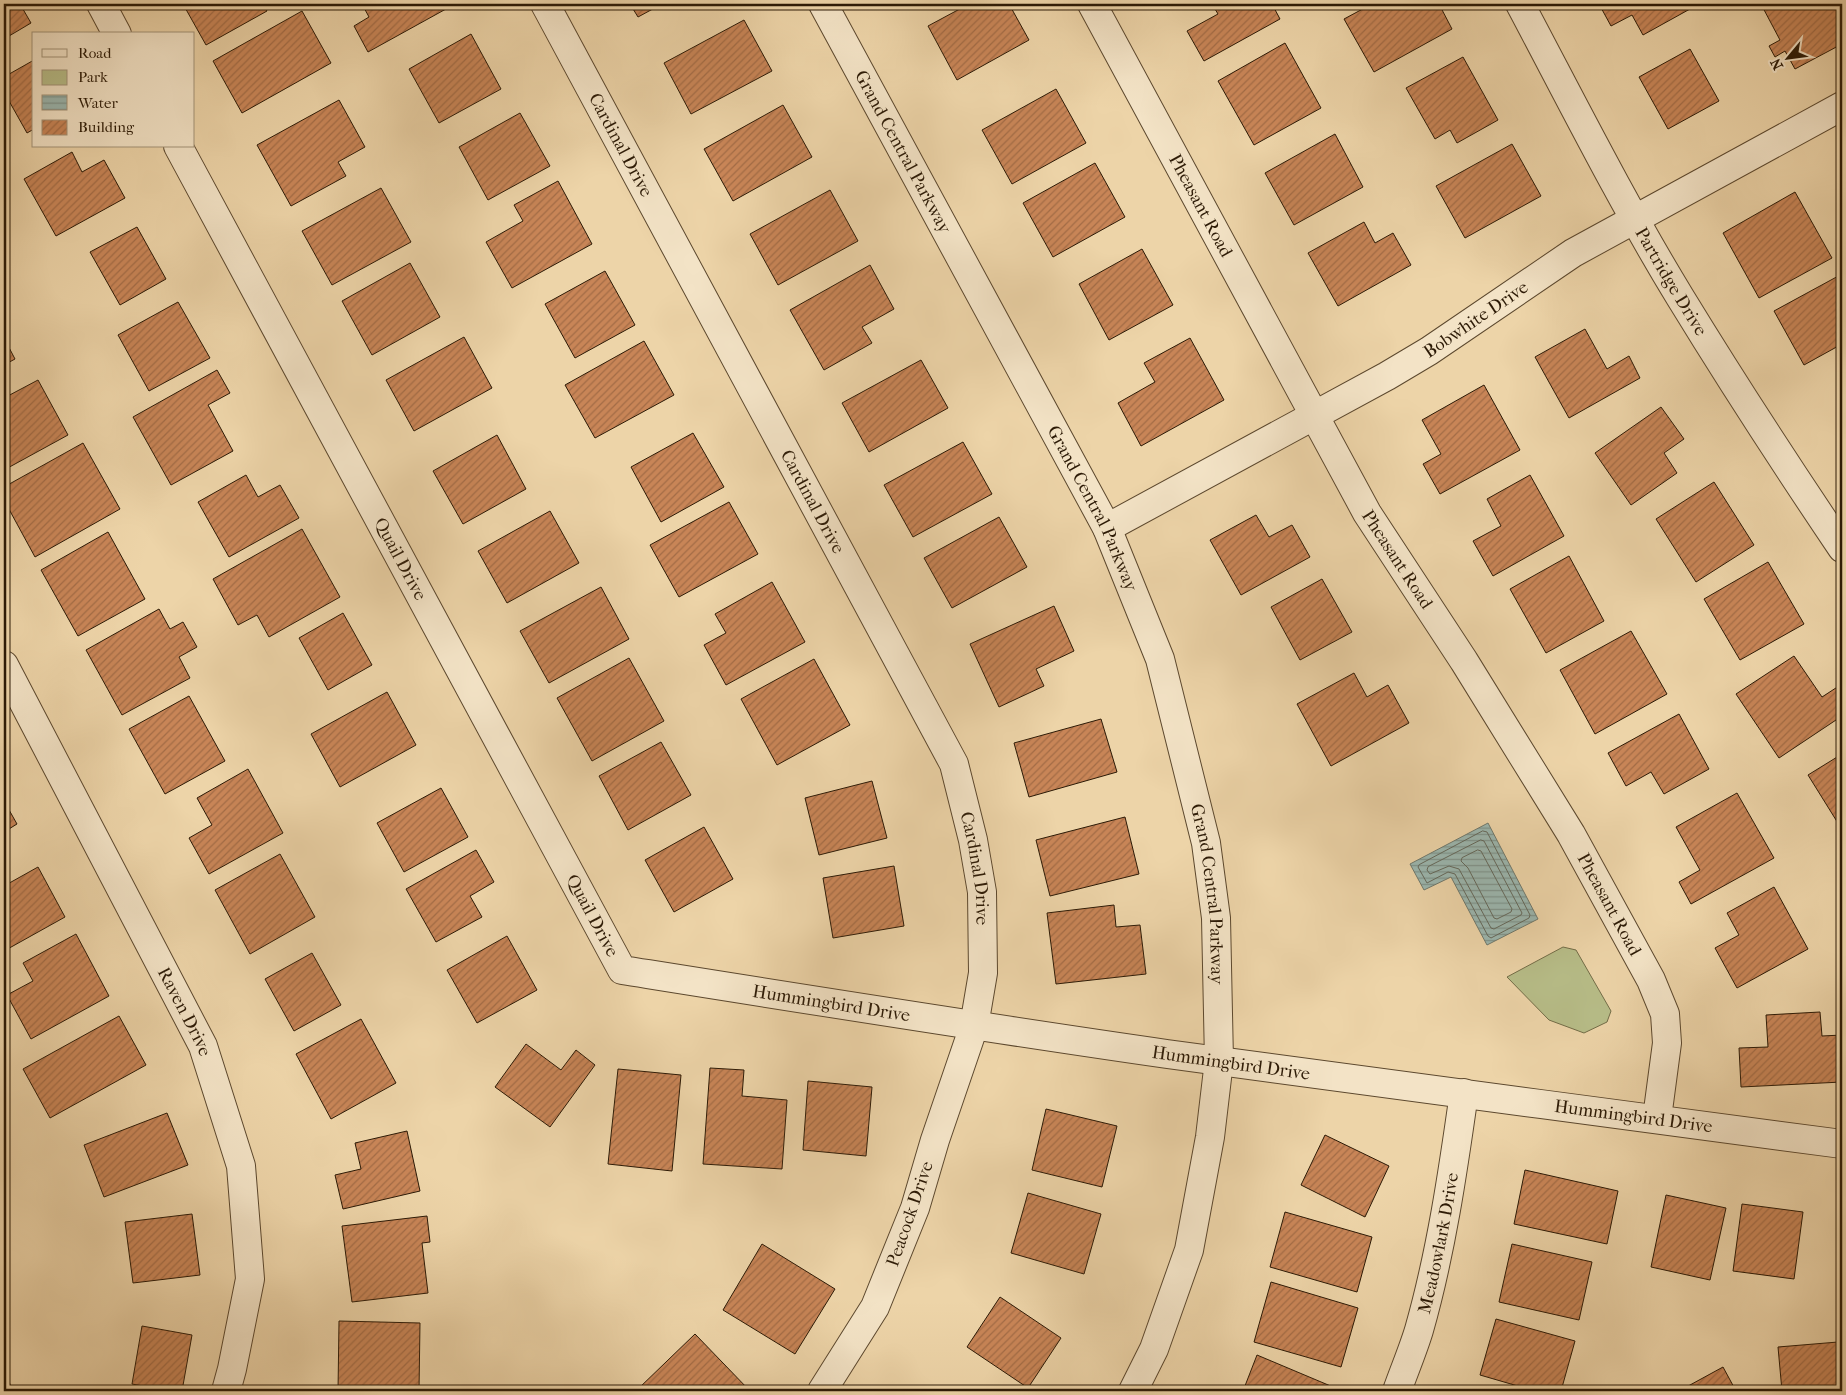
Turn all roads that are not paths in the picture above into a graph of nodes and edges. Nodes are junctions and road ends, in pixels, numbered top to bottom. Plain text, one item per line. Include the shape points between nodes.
1 (101, 4) edge
2 (545, 4) edge
3 (824, 4) edge
4 (1092, 4) edge
5 (1520, 4) edge
6 (116, 32) edge
7 (1842, 106) edge
8 (179, 148) edge
9 (1635, 219) junction
10 (1314, 417) junction
11 (1107, 528) junction
12 (1842, 548) edge
13 (4, 665) edge
14 (622, 970) joint
15 (974, 1026) junction
16 (1219, 1061) junction
17 (1464, 1093) junction
18 (1657, 1118) junction
19 (1842, 1144) edge
20 (226, 1391) edge
21 (822, 1391) edge
22 (1133, 1391) edge
23 (1397, 1391) edge

1 - 6 street
2 - 15 street, Cardinal Drive via 954,764 982,892 983,973
3 - 11 street, Grand Central Parkway
4 - 10 street, Pheasant Road
5 - 9 street, Partridge Drive
7 - 9 street, Bobwhite Drive
8 - 14 street, Quail Drive
9 - 10 street, Bobwhite Drive via 1573,253 1429,351
9 - 12 street, Partridge Drive via 1679,296
10 - 11 street, Bobwhite Drive
10 - 18 street, Pheasant Road via 1367,513 1571,834 1652,980 1665,1014 1667,1043
11 - 16 street, Grand Central Parkway via 1160,660 1206,843 1216,918
13 - 20 street, Raven Drive via 203,1046 241,1166 250,1279
14 - 15 street, Hummingbird Drive
15 - 16 street, Hummingbird Drive
15 - 21 street, Peacock Drive via 915,1208 875,1308
16 - 17 street, Hummingbird Drive
16 - 22 street, Grand Central Parkway via 1210,1137 1189,1250 1154,1349
17 - 18 street, Hummingbird Drive
17 - 23 street, Meadowlark Drive via 1437,1252 1419,1330
18 - 19 street, Hummingbird Drive

